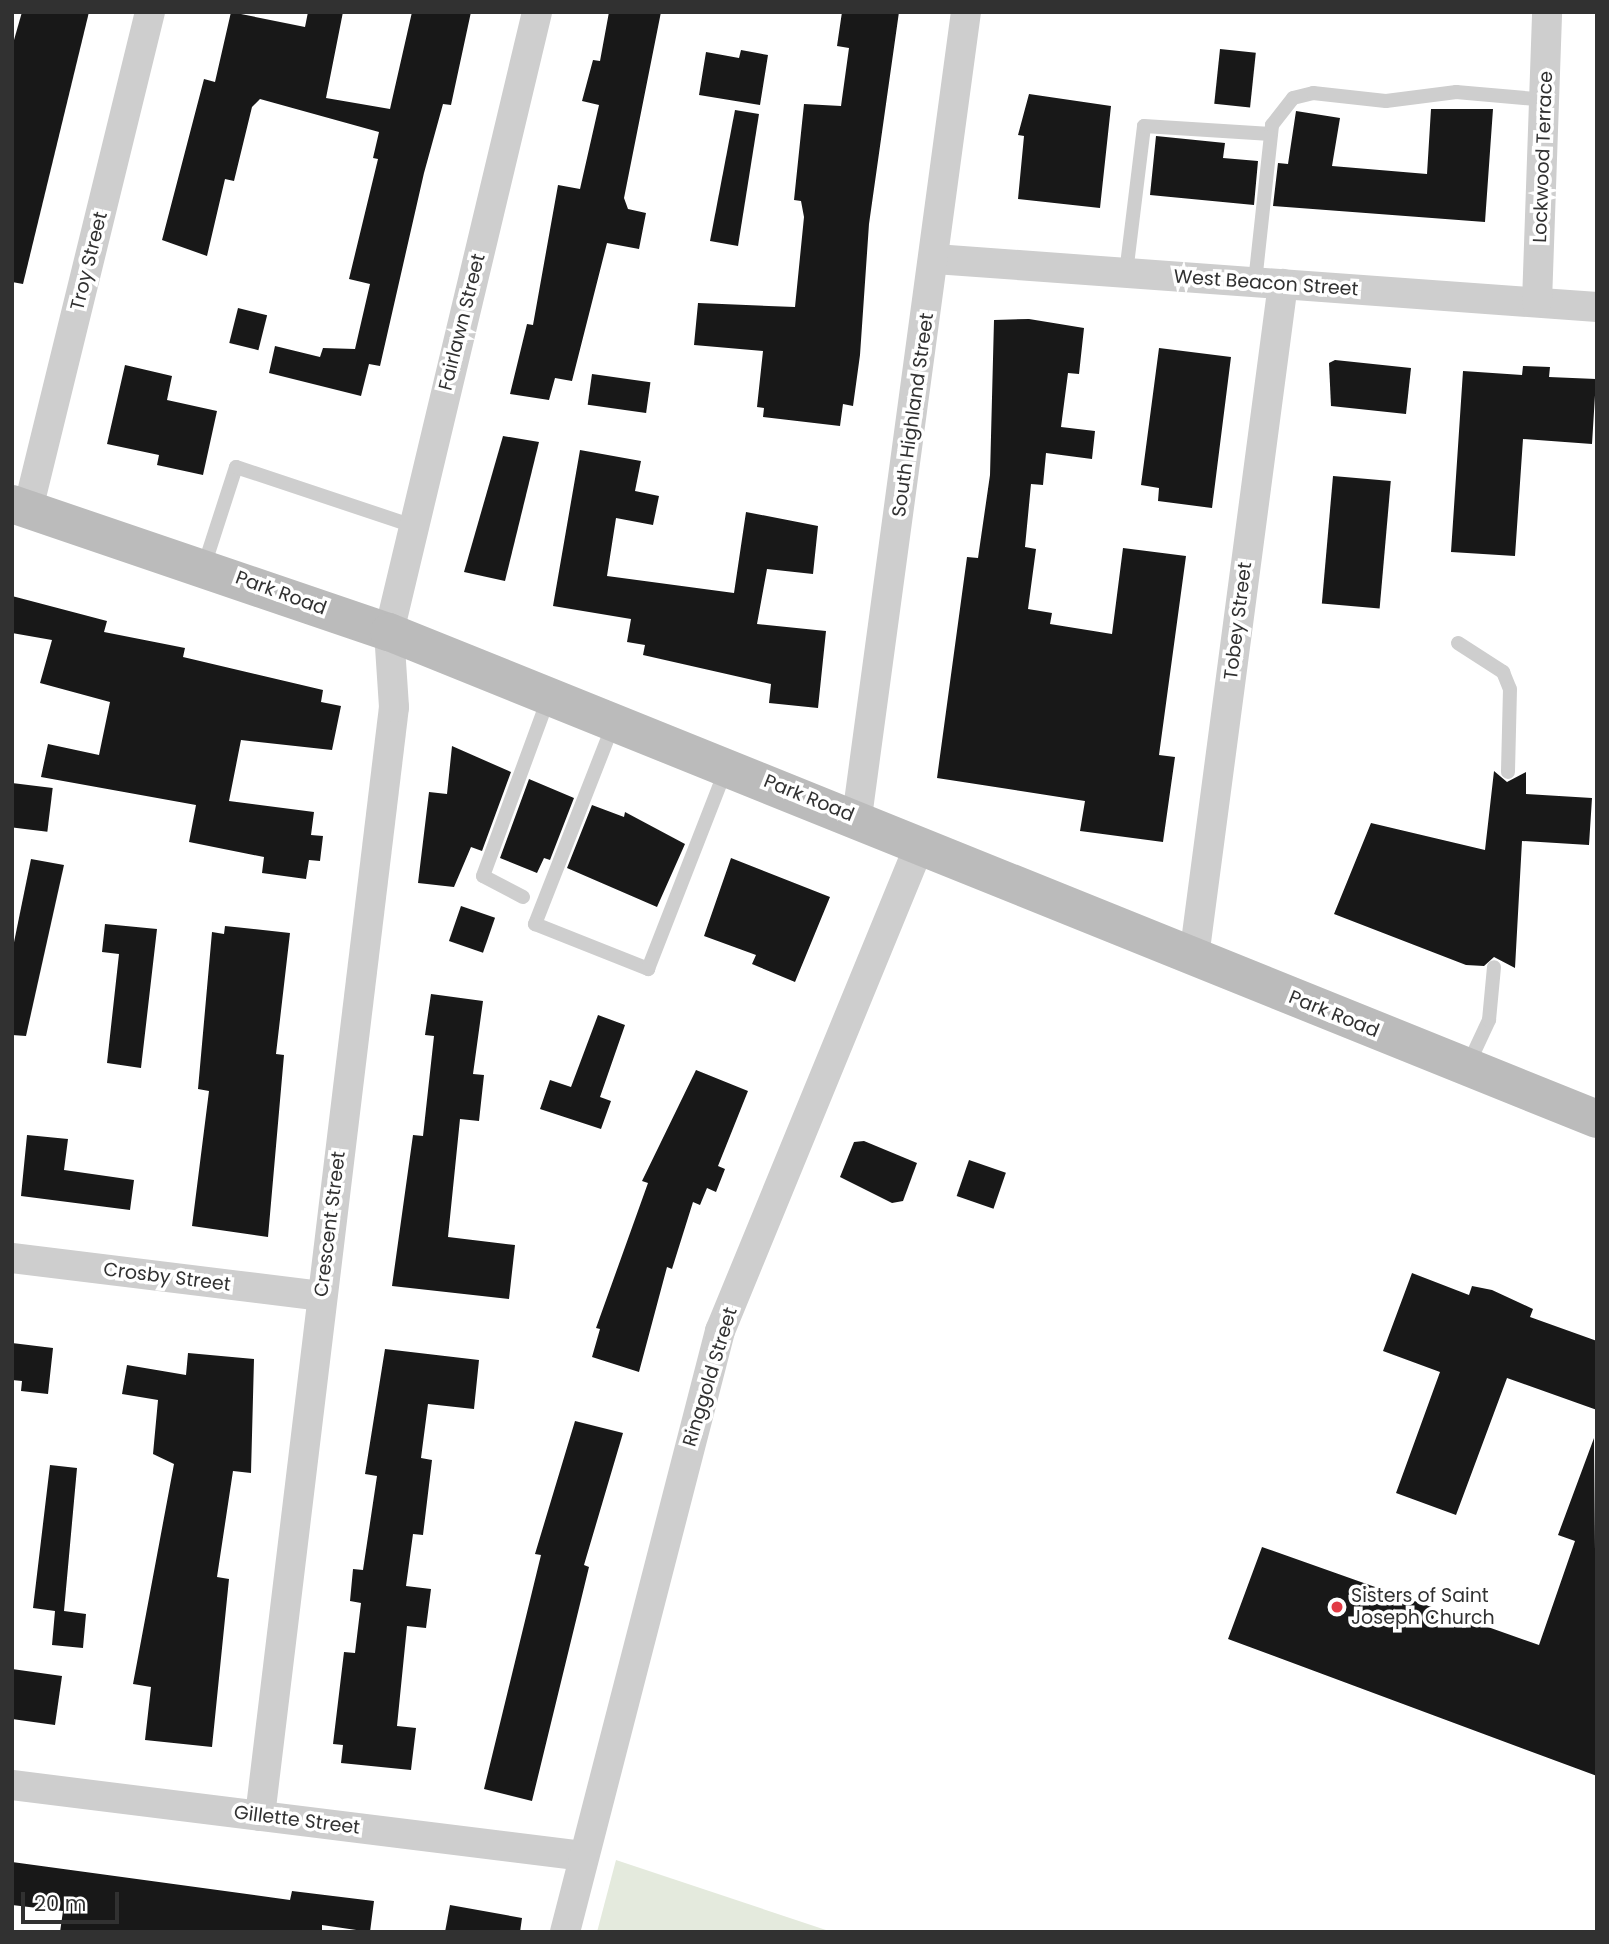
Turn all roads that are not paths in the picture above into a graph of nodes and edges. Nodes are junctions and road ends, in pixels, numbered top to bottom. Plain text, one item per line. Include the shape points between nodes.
1 (150, 12) edge
2 (537, 12) edge
3 (966, 12) edge
4 (1547, 12) edge
5 (1547, 100) junction
6 (1272, 134) junction
7 (935, 259) junction
8 (1126, 273) junction
9 (1269, 283) junction
10 (1537, 302) junction
11 (1597, 307) edge
12 (20, 507) edge
13 (412, 526) junction
14 (204, 566) junction
15 (389, 632) junction
16 (1458, 643) dead end
17 (550, 695) junction
18 (614, 721) junction
19 (727, 766) junction
20 (1508, 772) dead end
21 (857, 817) junction
22 (920, 844) junction
23 (523, 897) dead end
24 (1194, 957) junction
25 (1494, 967) dead end
26 (1468, 1067) junction
27 (1597, 1119) edge
28 (12, 1258) edge
29 (321, 1296) junction
30 (12, 1785) edge
31 (260, 1816) junction
32 (583, 1856) junction
33 (565, 1932) edge

1 - 12 street, Troy Street
2 - 13 street, Fairlawn Street
3 - 7 street, South Highland Street
4 - 5 street, Lockwood Terrace
5 - 6 lane via 1457,92 1386,101 1313,93 1279,110
5 - 10 street, Lockwood Terrace
6 - 8 lane via 1144,126
6 - 9 lane
7 - 8 street, West Beacon Street
7 - 21 street, South Highland Street
8 - 9 street, West Beacon Street
9 - 10 street, West Beacon Street
9 - 24 street, Tobey Street
10 - 11 street, West Beacon Street
12 - 14 main road, Park Road
13 - 14 lane via 236,467
13 - 15 street, Fairlawn Street
14 - 15 main road, Park Road
15 - 17 main road, Park Road
15 - 29 street, Crescent Street via 394,707
16 - 20 lane via 1503,671 1510,689
17 - 18 main road, Park Road
17 - 23 lane via 484,876
18 - 19 main road, Park Road
18 - 19 lane via 535,924 648,970
19 - 21 main road, Park Road
21 - 22 main road, Park Road
22 - 24 main road, Park Road
22 - 32 street, Ringgold Street via 720,1331
24 - 26 main road, Park Road
25 - 26 lane via 1489,1020
26 - 27 main road, Park Road
28 - 29 street, Crosby Street
29 - 31 street, Crescent Street
30 - 31 street, Gillette Street
31 - 32 street, Gillette Street
32 - 33 street, Ringgold Street

